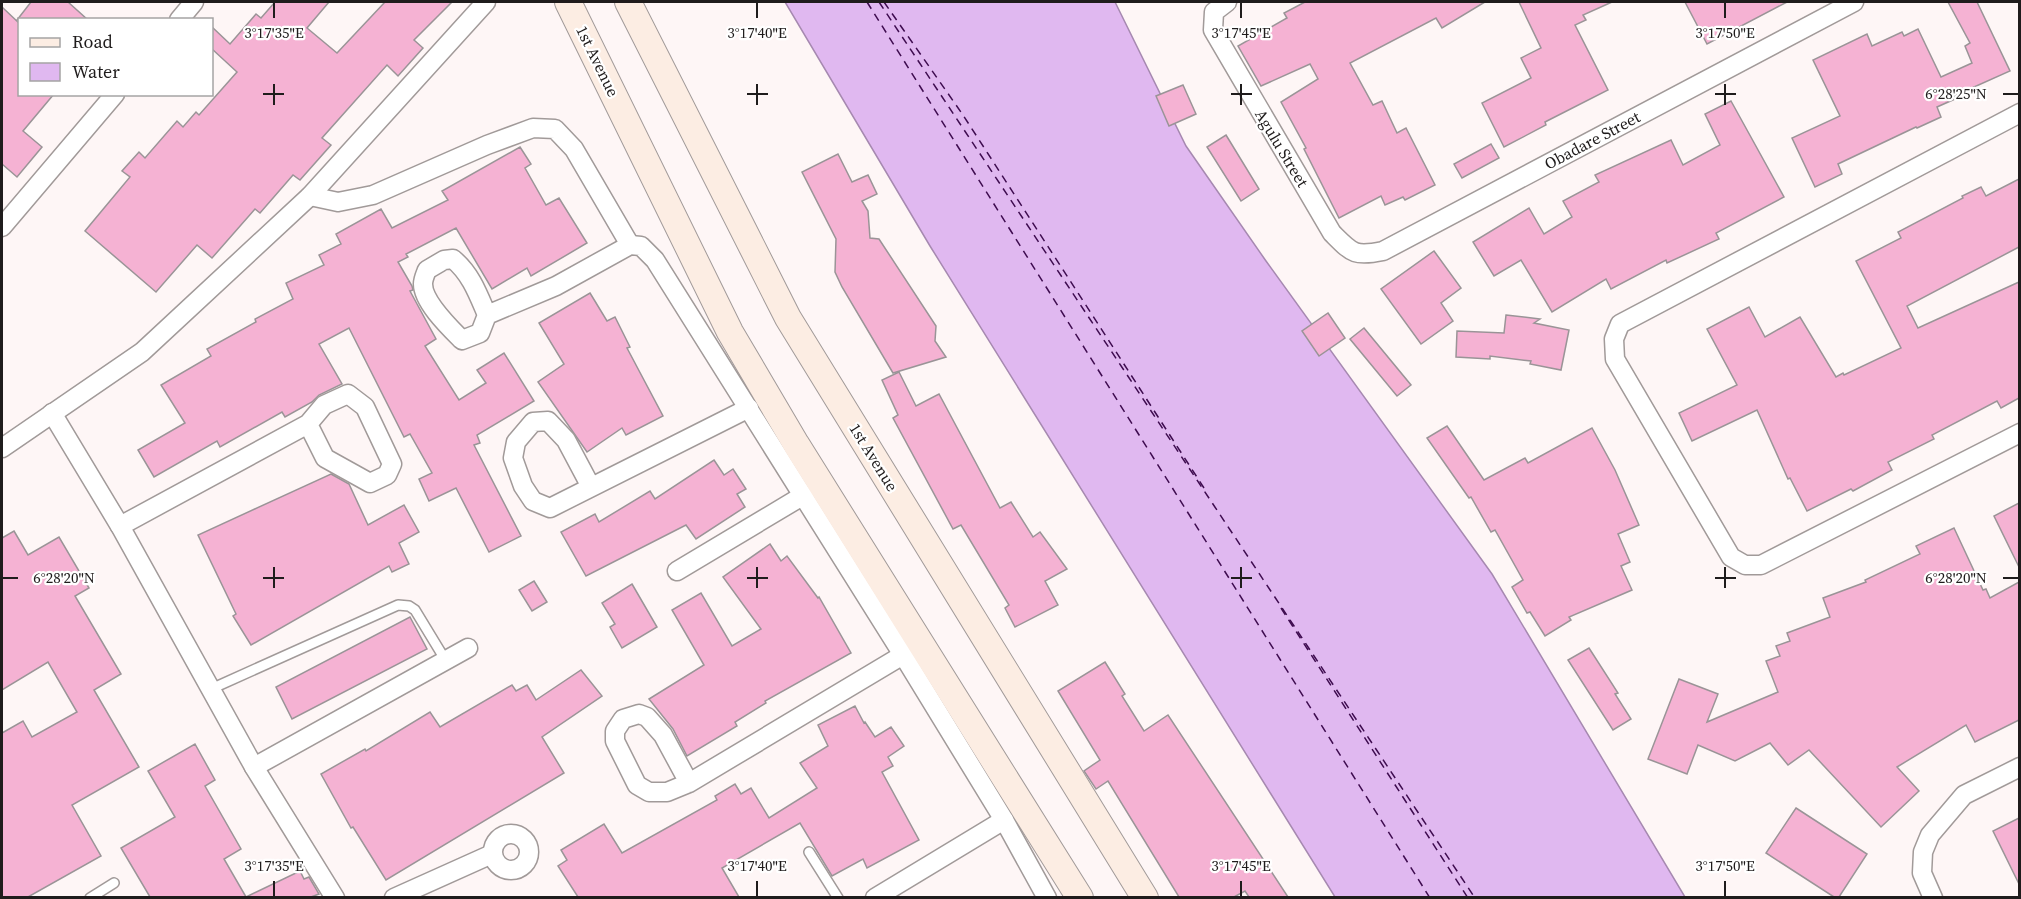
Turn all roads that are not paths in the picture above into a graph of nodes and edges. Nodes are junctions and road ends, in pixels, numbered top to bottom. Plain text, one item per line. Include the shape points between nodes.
1 (194, 2) edge
2 (486, 2) edge
3 (568, 2) edge
4 (628, 2) edge
5 (1227, 2) edge
6 (1854, 2) edge
7 (181, 18) edge
8 (113, 96) edge
9 (2019, 113) edge
10 (310, 196) junction
11 (2, 227) edge
12 (1332, 233) joint
13 (630, 244) junction
14 (487, 315) dead end
15 (748, 408) junction
16 (52, 413) junction
17 (308, 424) junction
18 (2019, 434) edge
19 (2, 448) edge
20 (591, 487) junction
21 (804, 495) junction
22 (120, 526) junction
23 (677, 571) dead end
24 (468, 648) dead end
25 (903, 655) junction
26 (446, 661) junction
27 (211, 689) junction
28 (255, 767) junction
29 (2019, 767) edge
30 (689, 783) junction
31 (1004, 820) junction
32 (808, 852) dead end
33 (492, 854) dead end
34 (114, 883) dead end
35 (90, 897) edge
36 (335, 897) edge
37 (394, 897) edge
38 (838, 897) edge
39 (875, 897) edge
40 (1047, 897) edge
41 (1080, 897) edge
42 (1145, 897) edge
43 (1933, 897) edge

1 - 7 street
2 - 10 street
3 - 41 main road, 1st Avenue via 730,332
4 - 42 main road, 1st Avenue via 788,318
5 - 12 street, Agulu Street via 1214,12 1213,30
6 - 12 street, Obadare Street via 1383,251 1362,255
8 - 11 street
9 - 18 street via 1620,324 1614,339 1615,359 1731,557 1745,565 1761,565
10 - 13 street via 338,202 373,195 533,128 555,129 574,149
10 - 16 street via 142,352
13 - 14 street via 556,286
13 - 15 street via 640,246 655,260
15 - 20 street
15 - 21 street
16 - 19 street
16 - 22 street
17 - 17 street via 324,405 348,394 365,407 392,464 387,475 370,483 325,458
17 - 22 street
20 - 20 street via 550,508 533,501 513,458 516,442 533,422 548,422 566,440
21 - 23 street
21 - 25 street
22 - 27 street
24 - 26 street
25 - 30 street
25 - 31 street
26 - 27 lane via 416,610 398,605
26 - 28 street
27 - 28 street
28 - 36 street
29 - 43 street via 1964,795 1930,835 1923,852 1922,873
30 - 30 street via 667,792 649,792 637,785 615,741 615,731 623,719 639,714 647,717 663,735
31 - 39 street
31 - 40 street
32 - 38 lane
33 - 37 street
34 - 35 lane

